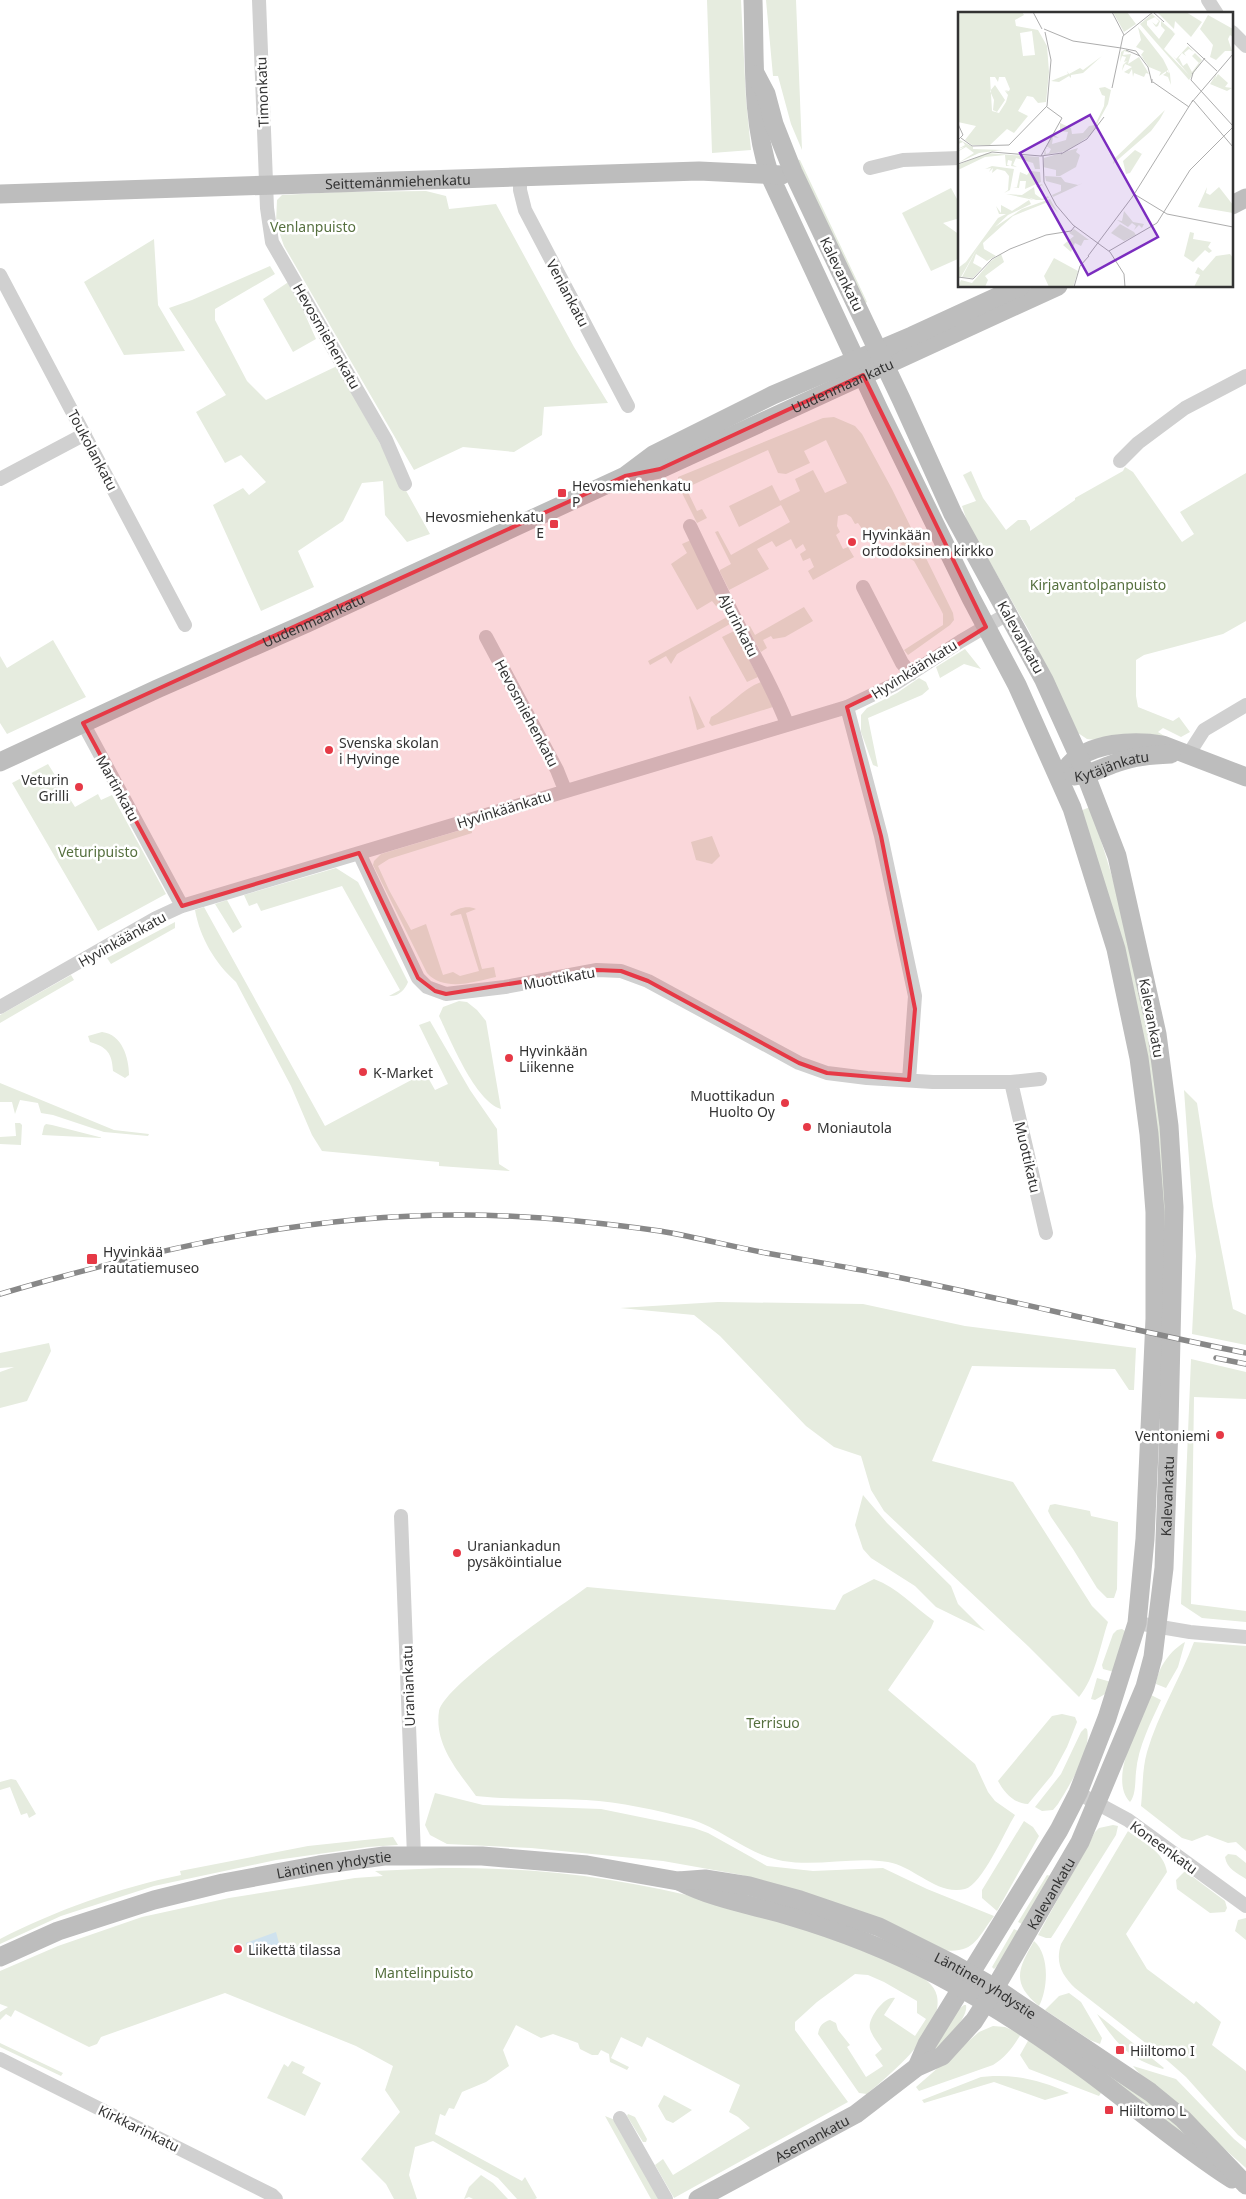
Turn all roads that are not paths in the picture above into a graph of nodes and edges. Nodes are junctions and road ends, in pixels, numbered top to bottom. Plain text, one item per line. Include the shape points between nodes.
1 (259, 0) edge
2 (753, 0) edge
3 (1208, 0) edge
4 (1216, 12) edge
5 (756, 75) junction
6 (958, 158) edge
7 (870, 168) dead end
8 (793, 172) junction
9 (520, 176) junction
10 (770, 176) junction
11 (266, 185) junction
12 (0, 194) edge
13 (1246, 198) edge
14 (1234, 204) edge
15 (0, 274) edge
16 (1018, 288) edge
17 (1053, 288) edge
18 (882, 358) junction
19 (859, 367) junction
20 (1246, 376) edge
21 (628, 406) dead end
22 (85, 434) junction
23 (1120, 461) dead end
24 (0, 479) edge
25 (405, 484) dead end
26 (690, 526) dead end
27 (863, 587) dead end
28 (1008, 613) junction
29 (185, 626) dead end
30 (986, 627) junction
31 (486, 637) dead end
32 (911, 674) junction
33 (1246, 705) edge
34 (847, 707) junction
35 (83, 723) junction
36 (787, 724) junction
37 (1078, 755) junction
38 (1188, 755) junction
39 (0, 762) edge
40 (1086, 775) junction
41 (1058, 776) junction
42 (1246, 777) edge
43 (565, 790) junction
44 (359, 853) junction
45 (182, 906) junction
46 (0, 1007) edge
47 (1040, 1079) dead end
48 (909, 1080) junction
49 (1011, 1082) junction
50 (1046, 1233) dead end
51 (401, 1516) dead end
52 (1137, 1623) junction
53 (1158, 1626) junction
54 (1246, 1637) edge
55 (1078, 1793) junction
56 (1098, 1803) junction
57 (414, 1856) junction
58 (1246, 1906) edge
59 (0, 1957) edge
60 (966, 1981) junction
61 (991, 1996) junction
62 (0, 2059) edge
63 (917, 2067) junction
64 (620, 2118) dead end
65 (1246, 2187) edge
66 (276, 2199) edge
67 (666, 2199) edge
68 (698, 2199) edge

1 - 11 street, Timonkatu
2 - 5 main road, Kalevankatu
3 - 4 street
5 - 8 main road, Kalevankatu via 766,94
5 - 10 main road, Kalevankatu via 756,116
6 - 7 street via 903,160
8 - 10 main road, Seittemänmiehenkatu
8 - 18 main road, Kalevankatu
9 - 10 main road, Seittemänmiehenkatu via 698,171
9 - 11 main road, Seittemänmiehenkatu
9 - 21 street, Venlankatu via 525,210
10 - 19 main road, Kalevankatu
11 - 12 main road, Seittemänmiehenkatu
11 - 25 street, Hevosmiehenkatu via 272,242 386,440
13 - 14 main road
15 - 22 street, Toukolankatu
16 - 18 main road, Uudenmaankatu
17 - 18 main road, Uudenmaankatu
18 - 19 main road, Uudenmaankatu
18 - 28 main road, Kalevankatu via 953,514
19 - 30 main road, Kalevankatu
19 - 35 main road, Uudenmaankatu via 660,469 625,476
20 - 23 street via 1185,408 1138,443
22 - 24 street
22 - 29 street, Toukolankatu
26 - 36 street, Ajurinkatu
27 - 32 street via 902,663
28 - 30 street, Hyvinkäänkatu
28 - 37 main road, Kalevankatu via 1044,680
30 - 32 street, Hyvinkäänkatu
30 - 41 main road, Kalevankatu via 1017,685
31 - 43 street, Hevosmiehenkatu
32 - 34 street, Hyvinkäänkatu
33 - 38 street via 1204,730
34 - 36 street, Hyvinkäänkatu
34 - 48 street via 881,836 915,996
35 - 39 main road, Uudenmaankatu
35 - 45 street, Martinkatu
36 - 43 street, Hyvinkäänkatu
37 - 38 main road, Kytäjänkatu via 1114,744 1134,742 1163,745
37 - 40 main road, Kalevankatu
37 - 41 main road, Kytäjänkatu
38 - 40 main road, Kytäjänkatu via 1138,757
38 - 42 main road, Kytäjänkatu
40 - 41 main road, Kytäjänkatu
40 - 53 main road, Kalevankatu via 1117,856 1132,917 1157,1034 1169,1126 1174,1207 1170,1407 1164,1568
41 - 52 main road, Kalevankatu via 1072,808 1116,949 1139,1058 1149,1134 1155,1212 1155,1319 1146,1539
43 - 44 street, Hyvinkäänkatu
44 - 45 street, Hyvinkäänkatu
44 - 48 street, Muottikatu via 418,978 435,992 452,994 597,970 621,971 648,981 799,1063 827,1073
45 - 46 street, Hyvinkäänkatu
47 - 49 street, Muottikatu
48 - 49 street, Muottikatu
49 - 50 street, Muottikatu
51 - 57 street, Uraniankatu
52 - 53 street
52 - 55 main road, Kalevankatu
53 - 54 street
53 - 56 main road, Kalevankatu via 1145,1687
55 - 56 street, Koneenkatu
55 - 60 main road, Kalevankatu via 1059,1830
56 - 58 street, Koneenkatu via 1128,1820
56 - 61 main road, Kalevankatu via 1065,1870
57 - 59 main road, Läntinen yhdystie via 384,1856 223,1883 108,1914
57 - 60 main road, Läntinen yhdystie via 482,1856 587,1865 678,1881 704,1893 850,1936
60 - 61 main road, Läntinen yhdystie
60 - 63 main road, Asemankatu
61 - 63 main road, Asemankatu via 974,2021 942,2056
61 - 65 main road, Läntinen yhdystie via 1150,2092 1183,2119
62 - 66 street, Kirkkarinkatu
63 - 68 main road, Asemankatu via 856,2114
64 - 67 street

